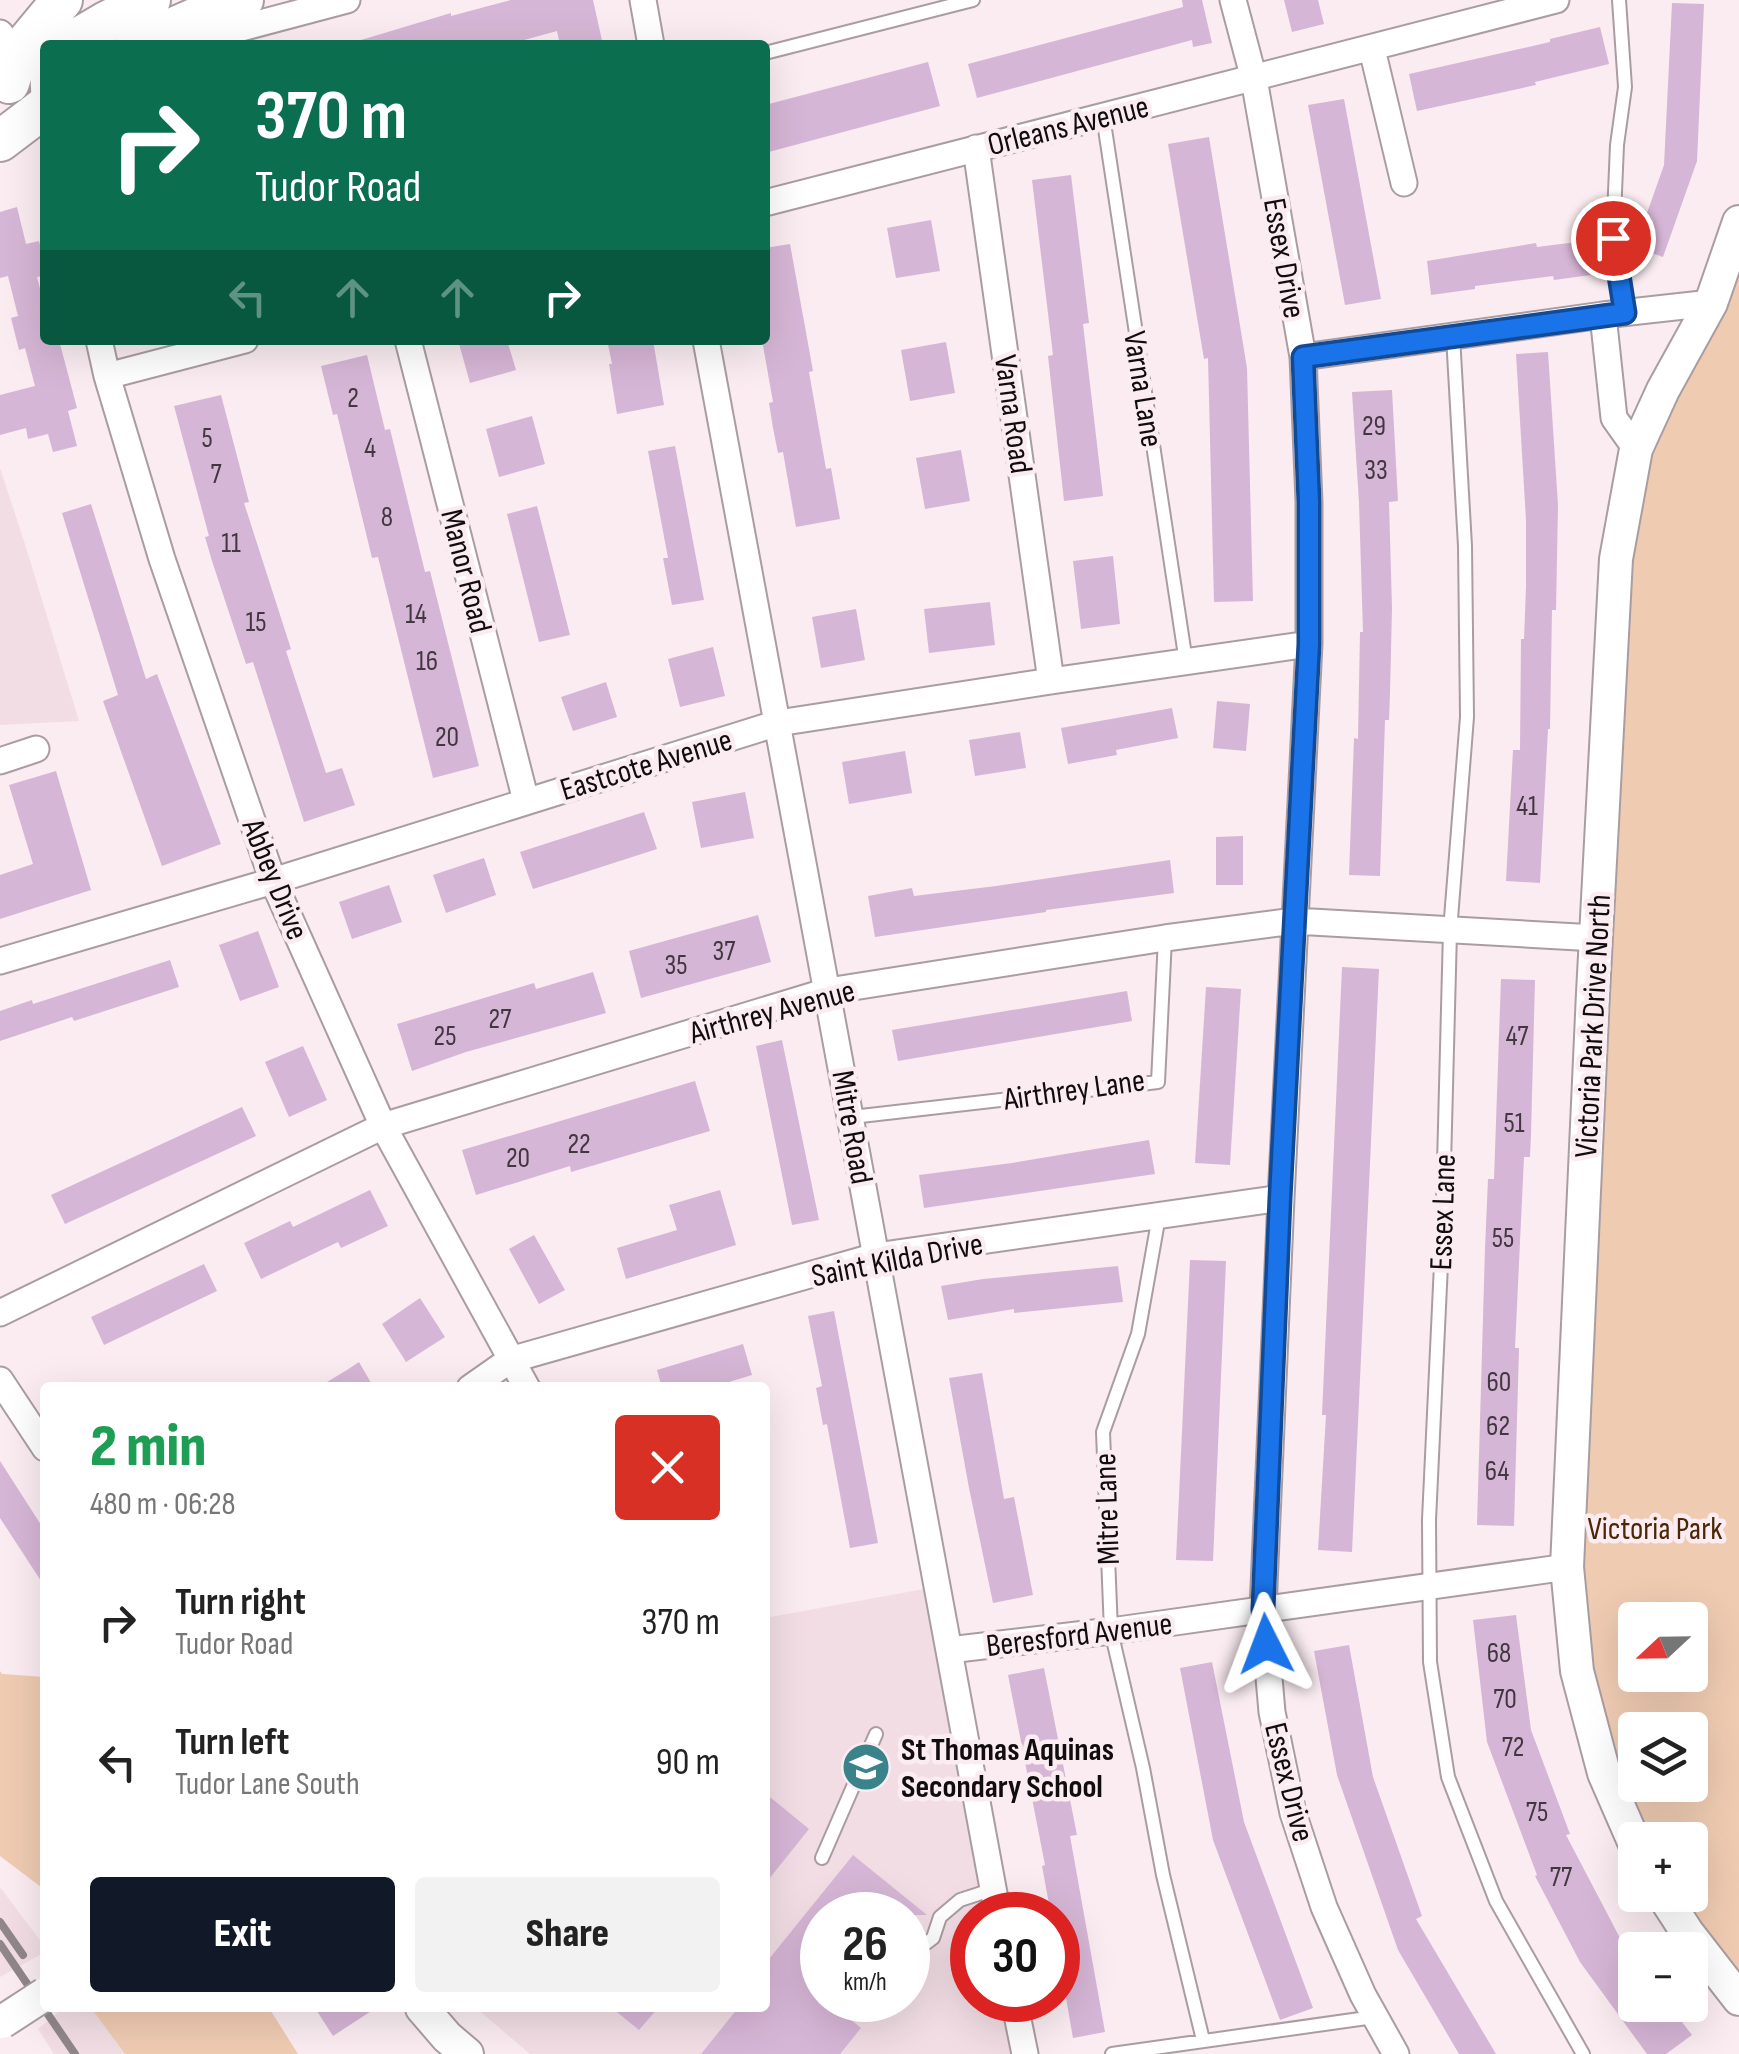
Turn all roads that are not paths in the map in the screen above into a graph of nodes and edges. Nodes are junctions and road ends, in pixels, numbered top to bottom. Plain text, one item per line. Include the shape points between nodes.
1 (150, 0) edge
2 (243, 0) edge
3 (346, 0) edge
4 (643, 0) edge
5 (974, 0) edge
6 (1232, 0) edge
7 (1556, 0) edge
8 (1619, 0) edge
9 (114, 28) edge
10 (51, 38) edge
11 (200, 39) dead end
12 (650, 40) edge
13 (40, 43) edge
14 (1372, 48) junction
15 (770, 52) edge
16 (1254, 79) junction
17 (4, 88) edge
18 (40, 113) edge
19 (1103, 116) junction
20 (0, 141) edge
21 (976, 148) junction
22 (1404, 182) dead end
23 (770, 202) edge
24 (1739, 222) edge
25 (1711, 303) junction
26 (1614, 314) junction
27 (1453, 336) junction
28 (100, 345) edge
29 (226, 345) edge
30 (409, 345) edge
31 (707, 345) edge
32 (1303, 357) junction
33 (107, 376) junction
34 (1636, 448) junction
35 (1309, 644) junction
36 (1186, 662) junction
37 (1051, 681) junction
38 (778, 723) junction
39 (36, 748) dead end
40 (0, 761) edge
41 (526, 801) junction
42 (273, 881) junction
43 (1294, 921) junction
44 (1450, 930) junction
45 (1165, 938) junction
46 (1596, 938) junction
47 (0, 961) edge
48 (828, 991) junction
49 (852, 1117) junction
50 (383, 1126) junction
51 (1280, 1198) junction
52 (1160, 1216) junction
53 (876, 1256) junction
54 (0, 1313) edge
55 (510, 1360) junction
56 (0, 1380) edge
57 (479, 1382) edge
58 (523, 1382) edge
59 (40, 1440) edge
60 (1567, 1567) junction
61 (1428, 1588) junction
62 (1263, 1609) junction
63 (1111, 1631) junction
64 (948, 1650) junction
65 (876, 1734) dead end
66 (1625, 1822) edge
67 (822, 1858) dead end
68 (994, 1892) edge
69 (950, 1908) edge
70 (1674, 1912) edge
71 (930, 1941) edge
72 (40, 1997) edge
73 (1739, 1998) edge
74 (426, 2012) edge
75 (1374, 2018) junction
76 (1018, 2022) edge
77 (1, 2023) edge
78 (1203, 2040) junction
79 (467, 2054) edge
80 (1025, 2054) edge
81 (1112, 2054) edge
82 (1396, 2054) edge
83 (1583, 2054) edge

1 - 9 main road
2 - 9 main road via 198,17
3 - 11 street
4 - 12 street
5 - 15 lane
6 - 16 street, Essex Drive
7 - 14 street, Orleans Avenue
8 - 26 lane via 1625,87 1617,145
9 - 10 main road
13 - 17 main road via 18,53
14 - 16 street, Orleans Avenue
14 - 22 street
16 - 19 street, Orleans Avenue
16 - 32 street, Essex Drive
18 - 20 main road
19 - 21 street, Orleans Avenue
19 - 36 lane, Varna Lane
21 - 23 street, Orleans Avenue
21 - 37 street, Varna Road
24 - 25 street, Victoria Park Drive North
25 - 26 street
25 - 34 street, Victoria Park Drive North
26 - 27 street
26 - 34 street via 1614,418
27 - 32 street
27 - 44 lane, Essex Lane via 1467,718
28 - 33 street, Abbey Drive
29 - 33 street
30 - 41 street, Manor Road
31 - 38 street, Mitre Road
32 - 35 street, Essex Drive
33 - 42 street, Abbey Drive
34 - 46 street, Victoria Park Drive North via 1616,558
35 - 36 street, Eastcote Avenue
35 - 43 street, Essex Drive
36 - 37 street, Eastcote Avenue
37 - 38 street, Eastcote Avenue
38 - 41 street, Eastcote Avenue
38 - 48 street, Mitre Road
39 - 40 street
41 - 42 street, Eastcote Avenue
42 - 47 street, Eastcote Avenue
42 - 50 street, Abbey Drive
43 - 44 street, Airthrey Avenue
43 - 45 street, Airthrey Avenue
43 - 51 street, Essex Drive
44 - 46 street, Airthrey Avenue
44 - 61 lane, Essex Lane
45 - 48 street, Airthrey Avenue
45 - 49 lane, Airthrey Lane via 1158,1082
46 - 60 street, Victoria Park Drive North
48 - 49 street, Mitre Road
48 - 50 street, Airthrey Avenue
49 - 53 street, Mitre Road
50 - 54 street, Airthrey Avenue
50 - 55 street, Abbey Drive
51 - 52 street, Saint Kilda Drive
51 - 62 street, Essex Drive
52 - 53 street, Saint Kilda Drive
52 - 63 lane, Mitre Lane via 1138,1334 1103,1432
53 - 55 street, Saint Kilda Drive
53 - 64 street, Mitre Road
55 - 57 street, Saint Kilda Drive
55 - 58 street, Abbey Drive
56 - 59 street
60 - 61 street, Beresford Avenue
60 - 66 street, Victoria Park Drive North via 1577,1671 1604,1773
61 - 62 street, Beresford Avenue
61 - 83 lane, Essex Lane via 1430,1662 1448,1777 1496,1901
62 - 63 street, Beresford Avenue
62 - 75 street, Essex Drive via 1272,1712 1294,1813 1324,1907
63 - 64 street, Beresford Avenue
63 - 78 lane, Mitre Lane
64 - 68 street, Mitre Road
65 - 67 lane
69 - 71 lane
70 - 73 street
72 - 77 street, bridge
74 - 79 street
75 - 78 lane
75 - 82 street, Essex Drive
76 - 80 street
78 - 81 lane

